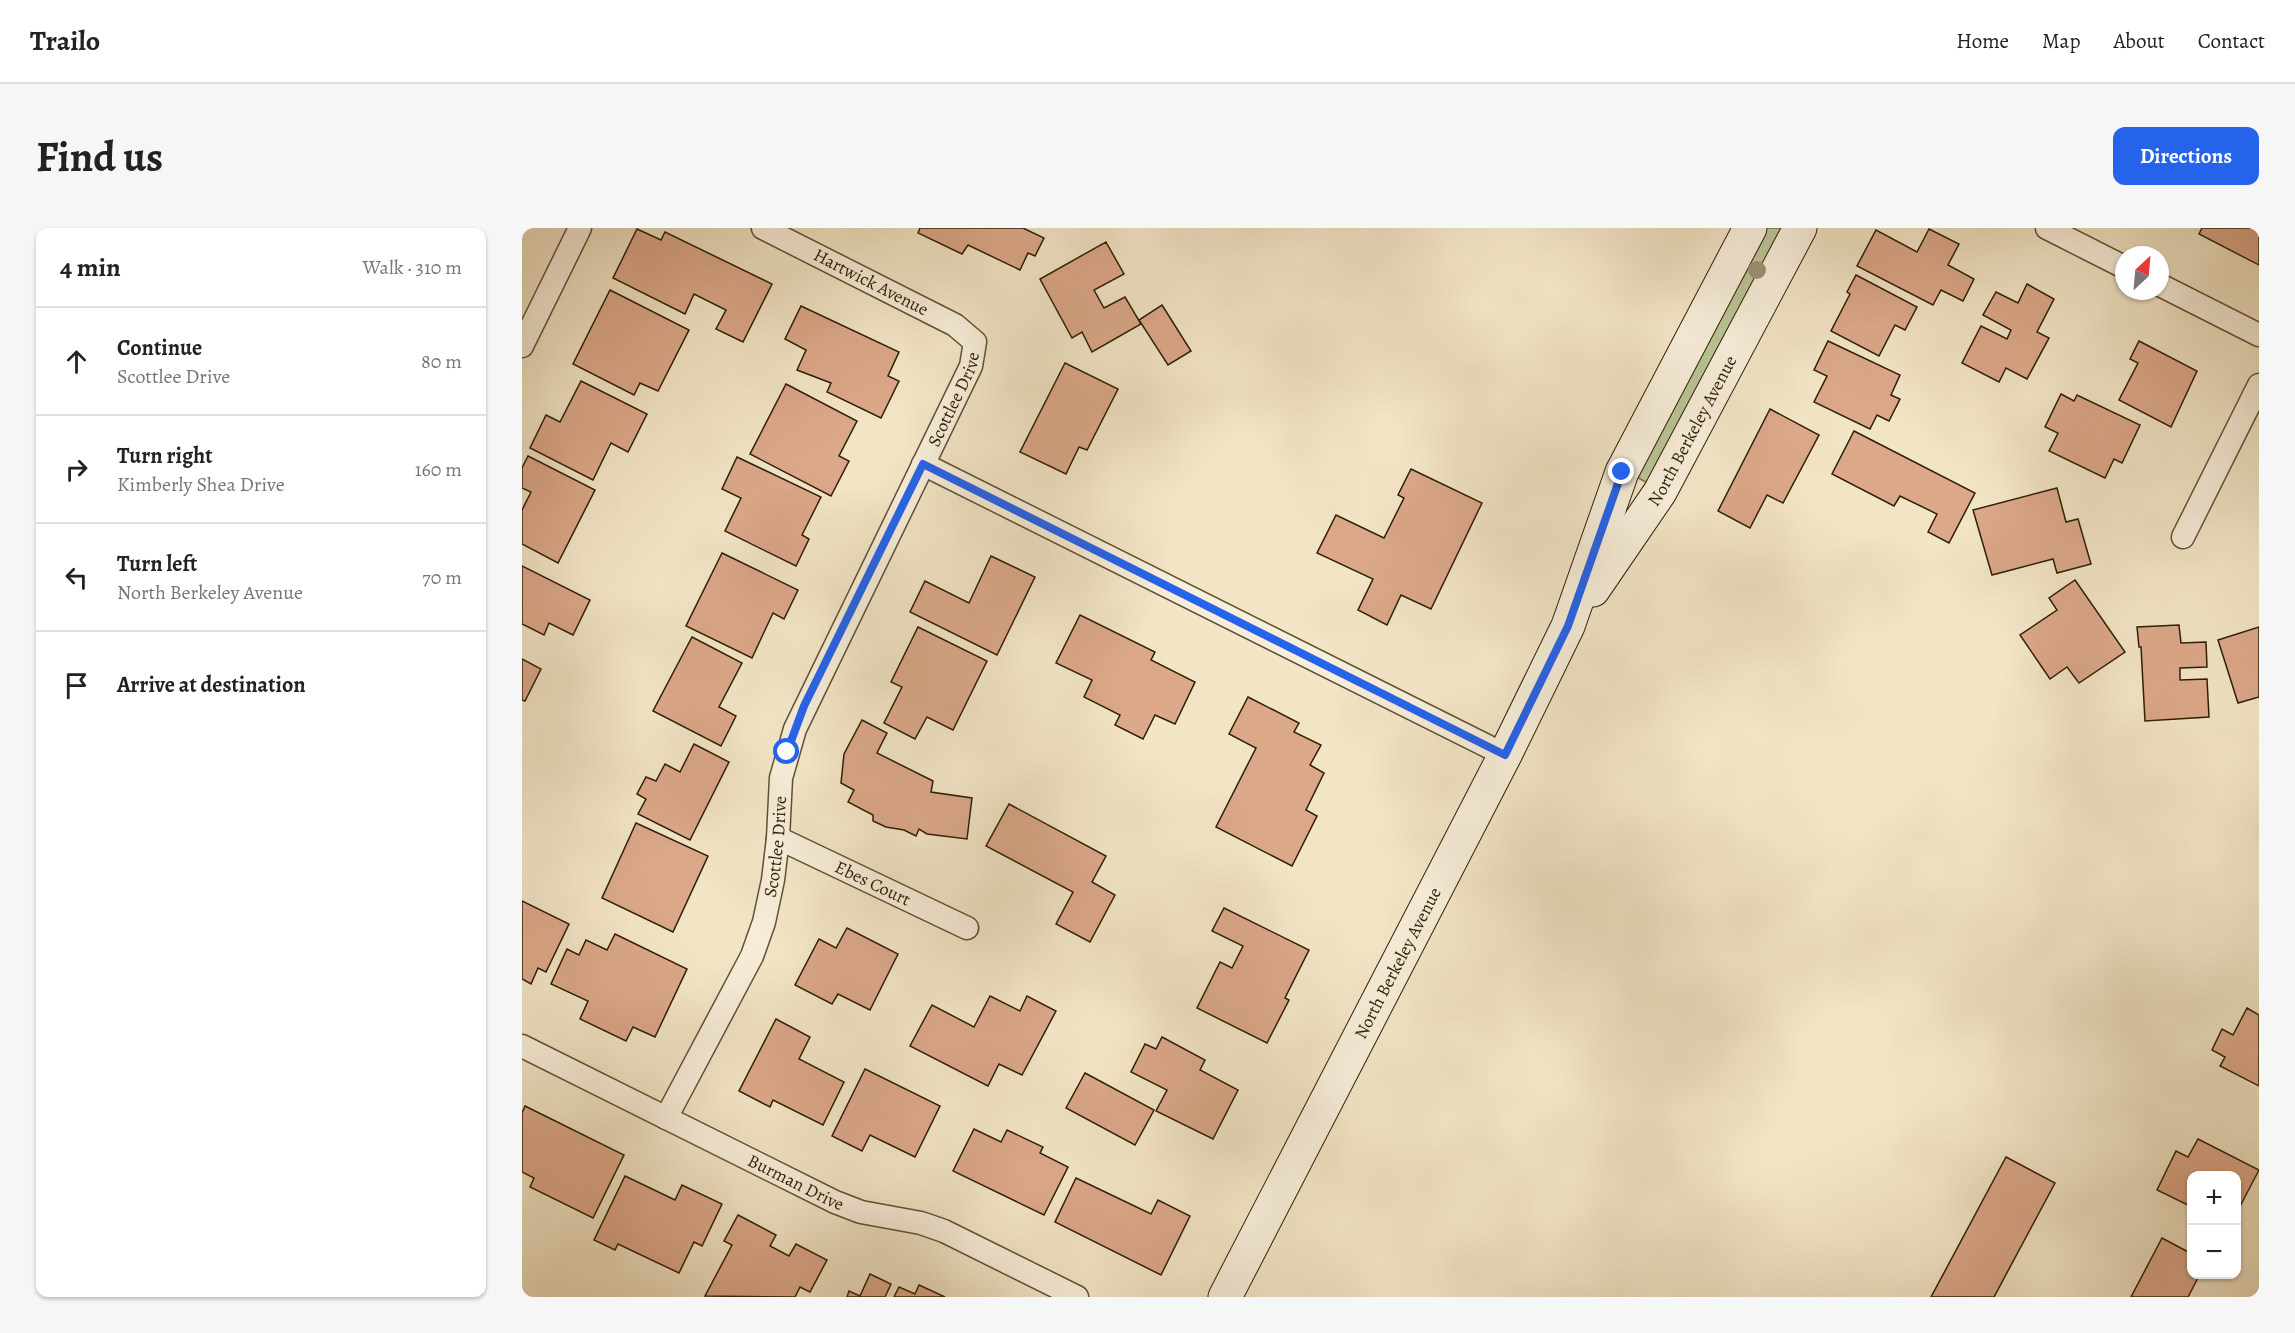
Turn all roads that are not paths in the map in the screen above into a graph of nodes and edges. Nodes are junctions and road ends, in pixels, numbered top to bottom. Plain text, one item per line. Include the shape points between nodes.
1 (580, 228) edge
2 (763, 228) edge
3 (1750, 228) edge
4 (1800, 228) edge
5 (2047, 228) edge
6 (2115, 262) edge
7 (2169, 290) edge
8 (2259, 335) edge
9 (975, 342) joint
10 (522, 346) edge
11 (2259, 385) edge
12 (923, 464) junction
13 (2182, 537) dead end
14 (1568, 626) junction
15 (1505, 755) junction
16 (778, 838) junction
17 (967, 928) dead end
18 (522, 1046) edge
19 (666, 1118) junction
20 (1077, 1297) edge
21 (1225, 1297) edge

1 - 10 street
2 - 9 street, Hartwick Avenue via 955,325
3 - 14 street, North Berkeley Avenue via 1622,472
4 - 14 street, North Berkeley Avenue via 1660,492
5 - 6 street
7 - 8 street
9 - 12 street, Scottlee Drive via 971,366
11 - 13 street
12 - 15 street
12 - 16 street, Scottlee Drive via 795,729 781,778
14 - 15 street, North Berkeley Avenue
15 - 21 street, North Berkeley Avenue
16 - 17 street, Ebes Court
16 - 19 street, Scottlee Drive via 764,922 752,956
18 - 19 street, Burman Drive
19 - 20 street, Burman Drive via 835,1202 944,1231

